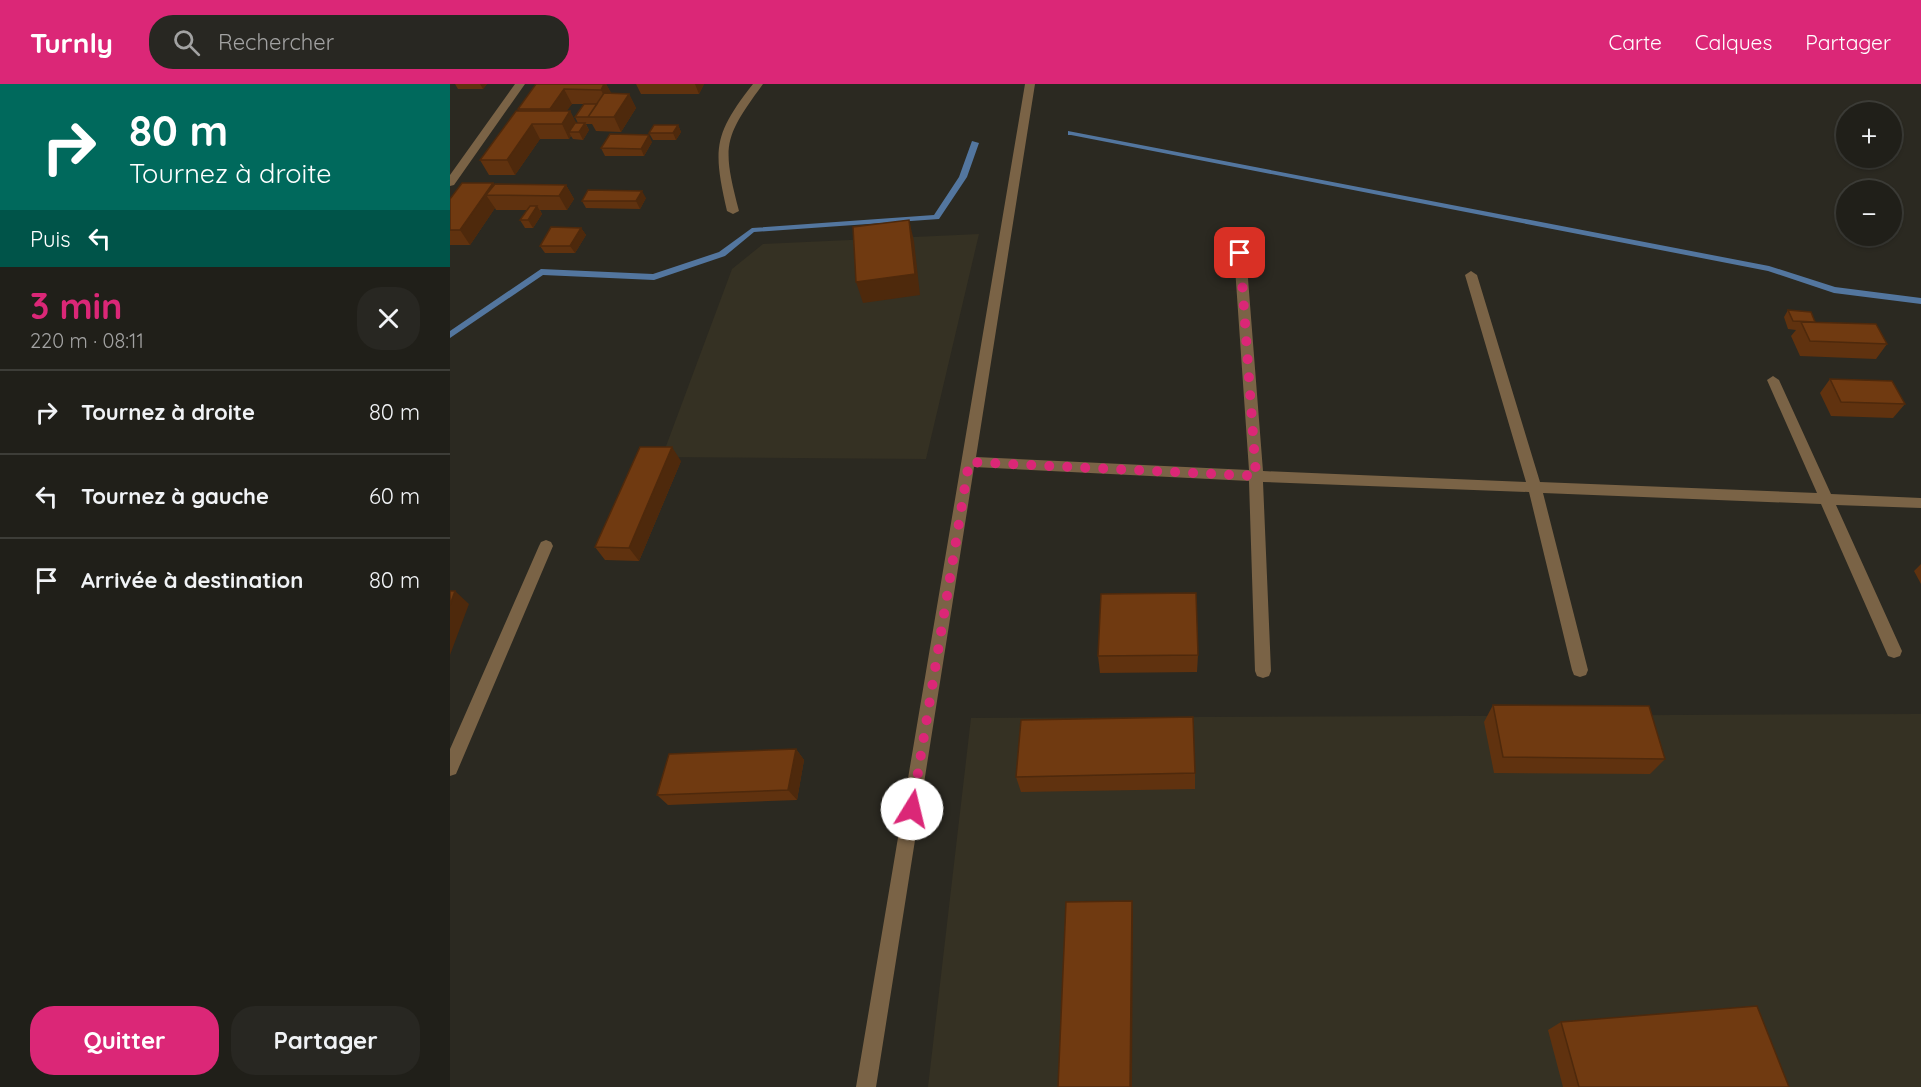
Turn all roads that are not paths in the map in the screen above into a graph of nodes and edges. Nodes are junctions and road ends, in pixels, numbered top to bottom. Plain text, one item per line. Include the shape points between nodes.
1 (520, 84) edge
2 (758, 84) edge
3 (1030, 84) edge
4 (450, 183) edge
5 (733, 212) dead end
6 (1240, 253) dead end
7 (1471, 275) dead end
8 (1773, 380) dead end
9 (969, 462) junction
10 (1256, 476) junction
11 (1534, 486) junction
12 (1828, 500) junction
13 (1921, 503) edge
14 (546, 546) dead end
15 (1894, 651) dead end
16 (1580, 670) dead end
17 (1263, 671) dead end
18 (450, 768) edge
19 (866, 1087) edge

1 - 4 street
2 - 5 street via 730,119 722,140 722,166
3 - 9 street
6 - 10 street
7 - 11 street
8 - 12 street
9 - 10 street
9 - 19 street
10 - 11 street
10 - 17 street
11 - 12 street
11 - 16 street
12 - 13 street
12 - 15 street
14 - 18 street

